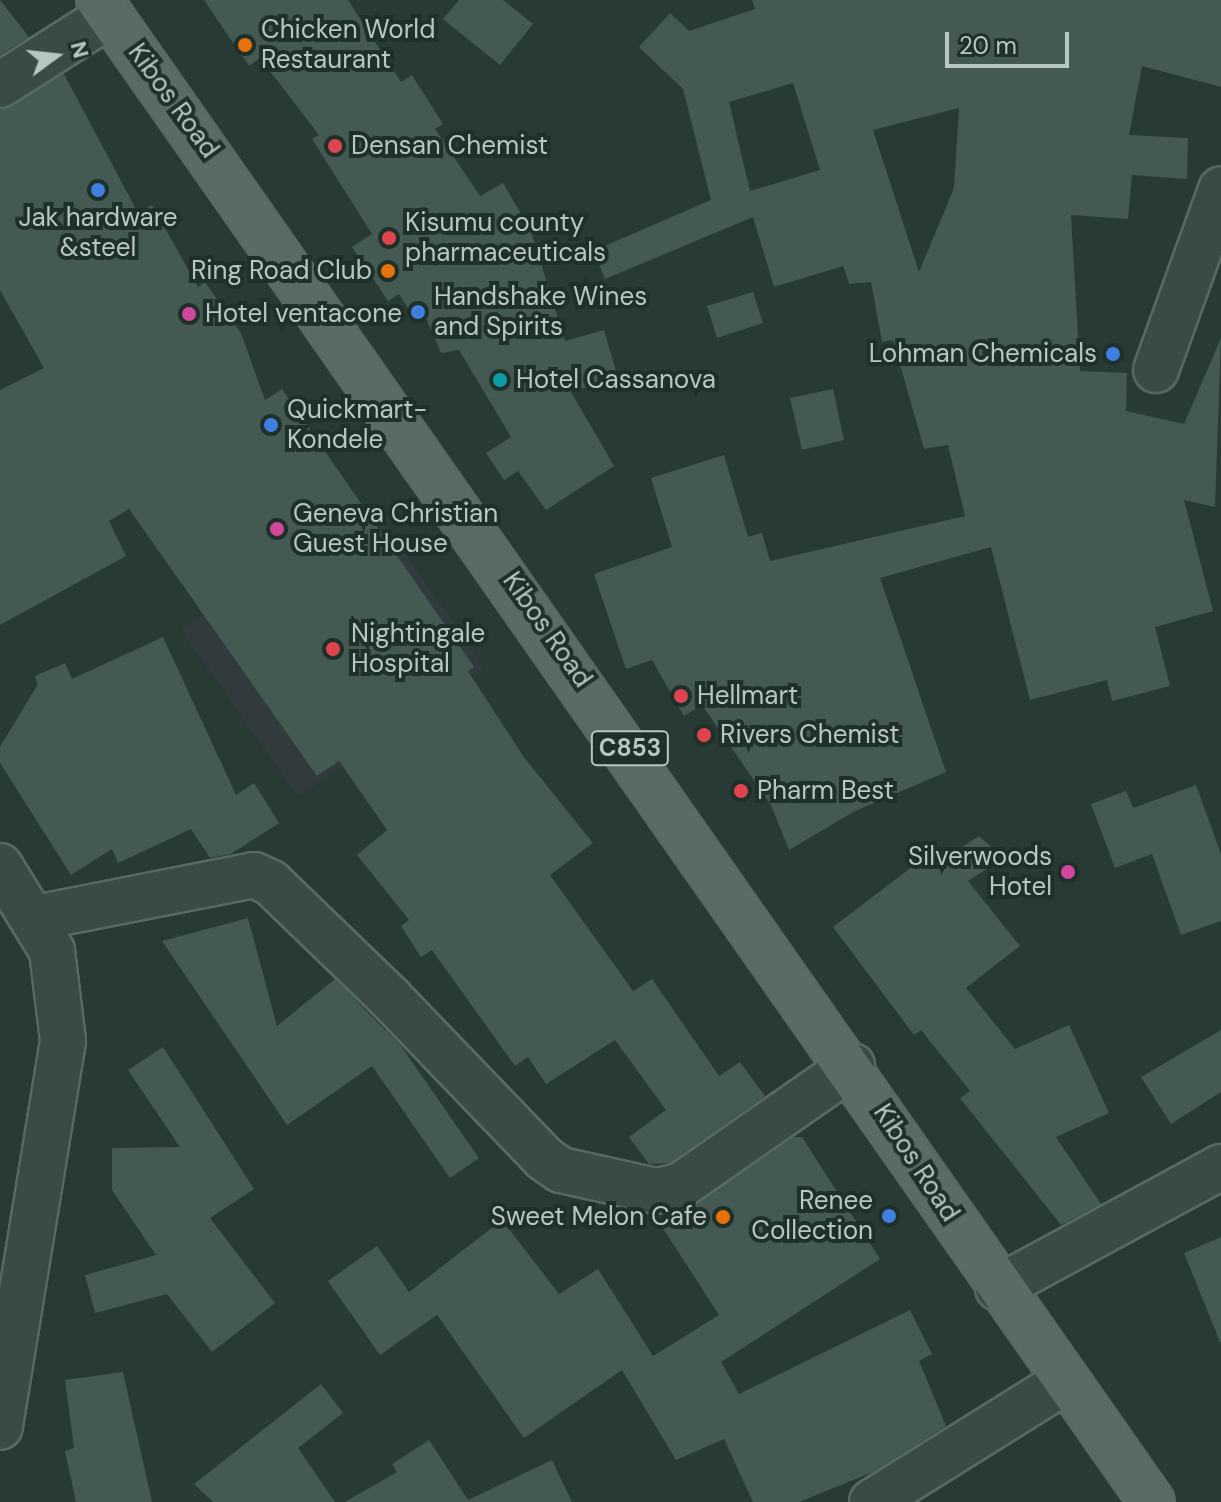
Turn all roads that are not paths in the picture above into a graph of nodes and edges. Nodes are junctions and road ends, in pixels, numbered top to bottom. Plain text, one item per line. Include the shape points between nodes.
1 (105, 8) edge
2 (0, 85) edge
3 (1221, 189) edge
4 (1156, 370) dead end
5 (0, 866) edge
6 (35, 918) junction
7 (852, 1066) junction
8 (1221, 1167) edge
9 (998, 1288) junction
10 (1064, 1382) junction
11 (0, 1427) edge
12 (872, 1502) edge
13 (1152, 1502) edge

1 - 2 street
1 - 7 main road, Kibos Road / C853
3 - 4 street
5 - 6 street
6 - 7 street via 254,875 347,956 545,1159 561,1170 656,1191 680,1186
6 - 11 street via 61,988 63,1041
7 - 9 main road, Kibos Road / C853
8 - 9 street
9 - 10 main road, Kibos Road / C853
10 - 12 street
10 - 13 main road, Kibos Road / C853

